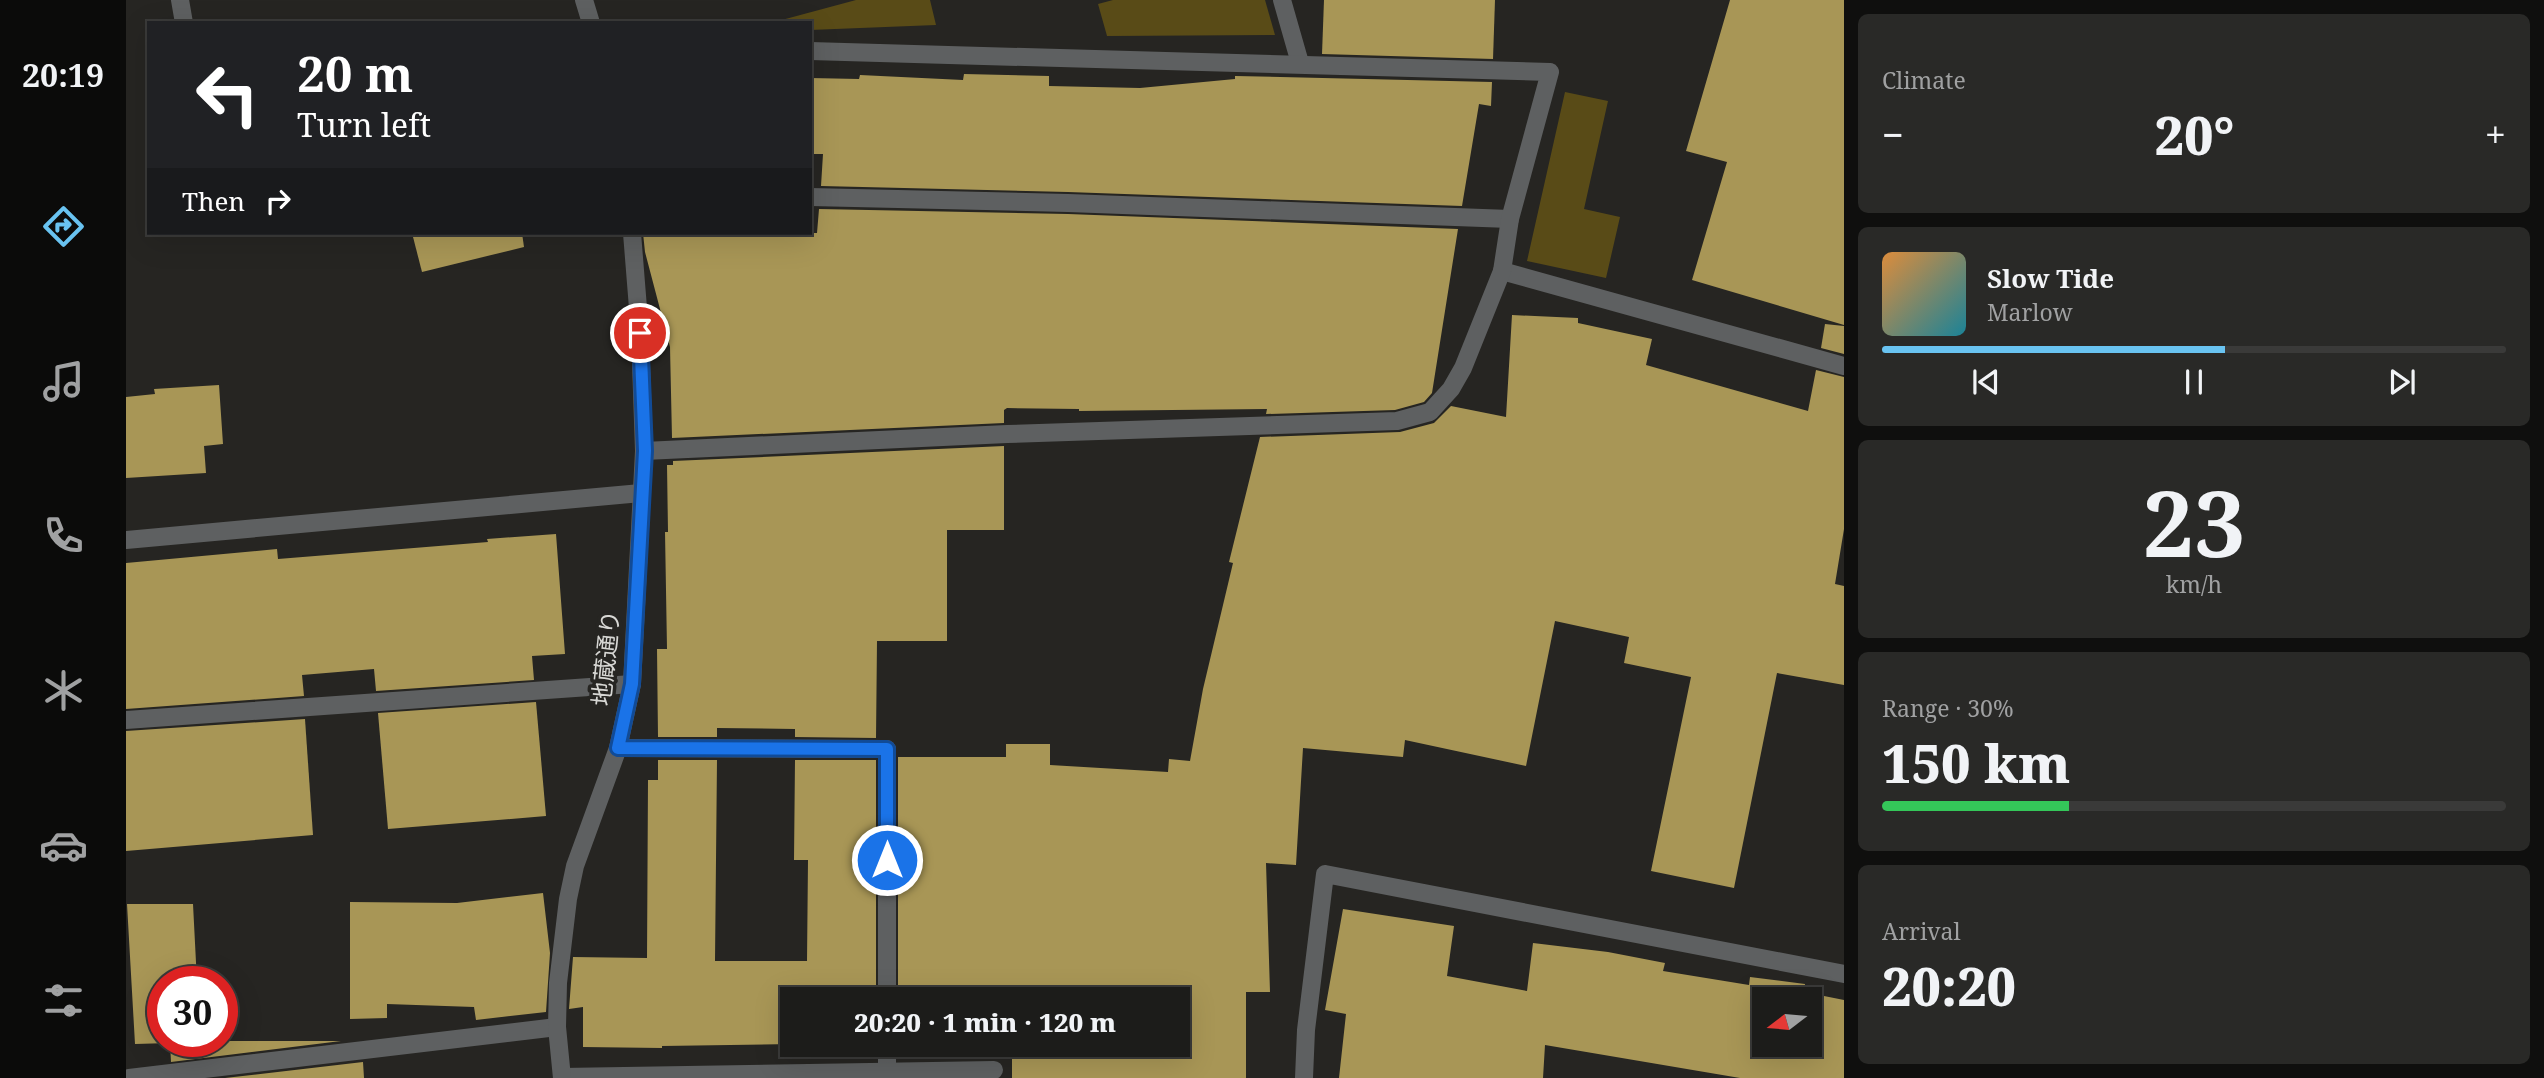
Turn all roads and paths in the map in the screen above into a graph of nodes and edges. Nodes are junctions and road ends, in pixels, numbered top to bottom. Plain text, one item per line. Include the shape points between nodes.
1 (180, 0) edge
2 (584, 0) edge
3 (1282, 0) edge
4 (184, 21) edge
5 (590, 21) edge
6 (812, 51) edge
7 (1300, 63) junction
8 (812, 197) edge
9 (1510, 219) junction
10 (632, 235) edge
11 (1502, 271) junction
12 (1844, 366) edge
13 (645, 451) junction
14 (641, 493) junction
15 (126, 540) edge
16 (632, 684) junction
17 (126, 720) edge
18 (618, 748) junction
19 (1844, 974) edge
20 (887, 987) edge
21 (557, 1027) junction
22 (887, 1057) edge
23 (994, 1070) dead end
24 (887, 1071) junction
25 (562, 1077) edge
26 (129, 1078) edge
27 (1304, 1078) edge

1 - 4 street
2 - 5 street
3 - 7 street
6 - 7 street
7 - 9 street via 1550,72
8 - 9 street
9 - 11 street
10 - 13 street, 地蔵通り
11 - 12 street
11 - 13 street via 1451,389 1430,412 1397,421
13 - 14 street, 地蔵通り
14 - 15 street
14 - 16 street, 地蔵通り
16 - 17 street
16 - 18 street, 地蔵通り
18 - 20 street via 887,749
18 - 21 street, 地蔵通り via 572,877 561,946
19 - 27 street via 1325,874
21 - 25 street, 地蔵通り
21 - 26 street
22 - 24 street
23 - 24 street
24 - 25 street

